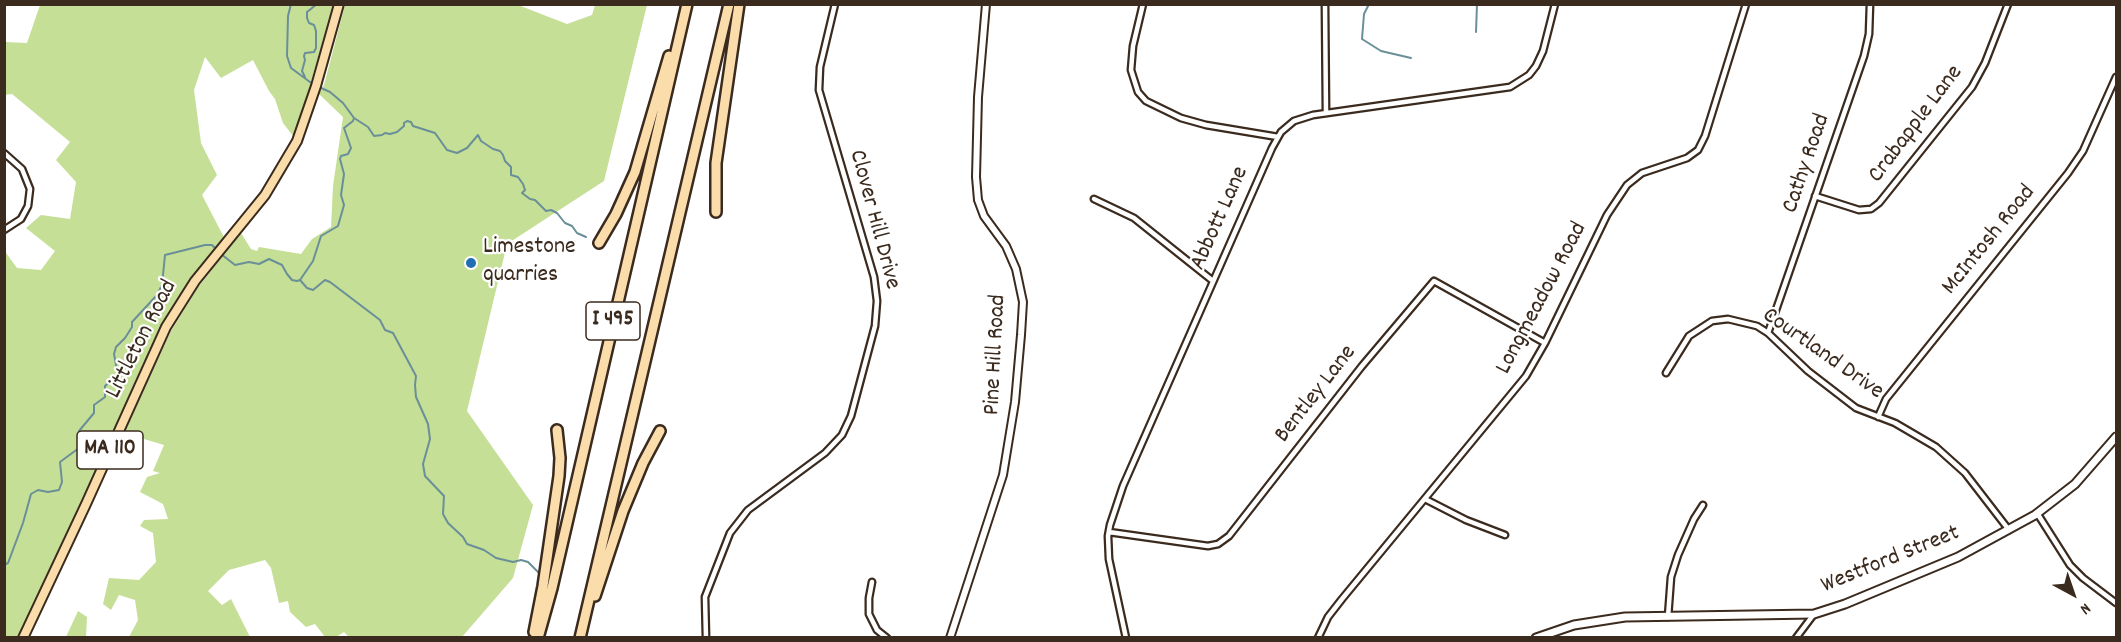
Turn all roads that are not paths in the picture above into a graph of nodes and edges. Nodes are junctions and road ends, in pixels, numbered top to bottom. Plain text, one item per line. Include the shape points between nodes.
1 (339, 4) edge
2 (685, 4) edge
3 (729, 4) edge
4 (739, 4) edge
5 (835, 4) edge
6 (986, 4) edge
7 (1143, 4) edge
8 (1325, 4) edge
9 (1555, 4) edge
10 (1746, 4) edge
11 (1870, 4) edge
12 (2008, 4) edge
13 (2116, 77) edge
14 (1326, 113) junction
15 (1278, 137) junction
16 (4, 153) edge
17 (1815, 196) junction
18 (1094, 199) dead end
19 (716, 212) dead end
20 (4, 230) edge
21 (599, 243) dead end
22 (1213, 281) junction
23 (1768, 333) junction
24 (1545, 343) junction
25 (1666, 373) dead end
26 (1878, 417) junction
27 (557, 430) dead end
28 (660, 431) dead end
29 (2116, 438) edge
30 (1425, 499) junction
31 (1703, 506) dead end
32 (2037, 513) junction
33 (2009, 530) junction
34 (1108, 532) junction
35 (1505, 535) dead end
36 (872, 582) dead end
37 (2116, 603) edge
38 (1814, 614) junction
39 (1668, 617) junction
40 (22, 638) edge
41 (533, 638) edge
42 (538, 638) edge
43 (580, 638) edge
44 (706, 638) edge
45 (887, 638) edge
46 (950, 638) edge
47 (1126, 638) edge
48 (1318, 638) edge
49 (1536, 638) edge
50 (1796, 638) edge

1 - 40 main road, Littleton Road / MA 110 via 297,141 272,184 184,297 162,336
2 - 21 highway via 635,171
2 - 42 highway, I 495
3 - 43 highway, I 495
4 - 19 highway via 717,152
5 - 44 street, Clover Hill Drive via 820,67 819,90 874,277 875,327 851,416 842,435 825,453 748,510 730,533 705,597
6 - 46 street, Pine Hill Road via 978,97 978,200 1017,269 1023,302 1015,402 1003,475
7 - 15 street via 1131,70 1138,92 1146,101 1198,123
8 - 14 street
9 - 14 street, Abbott Lane via 1536,66 1510,87
10 - 24 street, Longmeadow Road via 1698,150 1687,158 1642,173 1627,185 1607,215
11 - 17 street, Cathy Road via 1864,56
12 - 17 street, Crabapple Lane via 1972,87 1879,203 1871,209 1859,210
13 - 26 street, McIntosh Road via 2083,151 2068,173 1886,399
14 - 15 street, Abbott Lane via 1294,121
15 - 22 street, Abbott Lane
16 - 20 street via 22,169 30,189 21,219
17 - 23 street, Cathy Road
18 - 22 street via 1134,218
22 - 34 street, Abbott Lane via 1123,486
23 - 25 street, Courtland Drive via 1738,321 1712,321 1689,336
23 - 26 street, Courtland Drive via 1834,392 1856,408
24 - 30 street, Longmeadow Road via 1512,395
24 - 34 street, Bentley Lane via 1434,281 1362,366 1239,525 1218,544 1208,546
26 - 33 street, Courtland Drive via 1921,438 1952,460
27 - 41 highway via 559,477
28 - 43 highway via 623,511
29 - 32 main road, Westford Street via 2075,484
30 - 35 street
30 - 48 street, Longmeadow Road via 1328,617
31 - 39 street via 1671,577
32 - 33 main road, Westford Street
32 - 37 street via 2070,565
33 - 38 main road, Westford Street via 1958,557
34 - 47 street, Abbott Lane via 1109,559
36 - 45 street via 869,615
38 - 39 main road, Westford Street
38 - 50 street
39 - 49 main road, Westford Street via 1605,619

